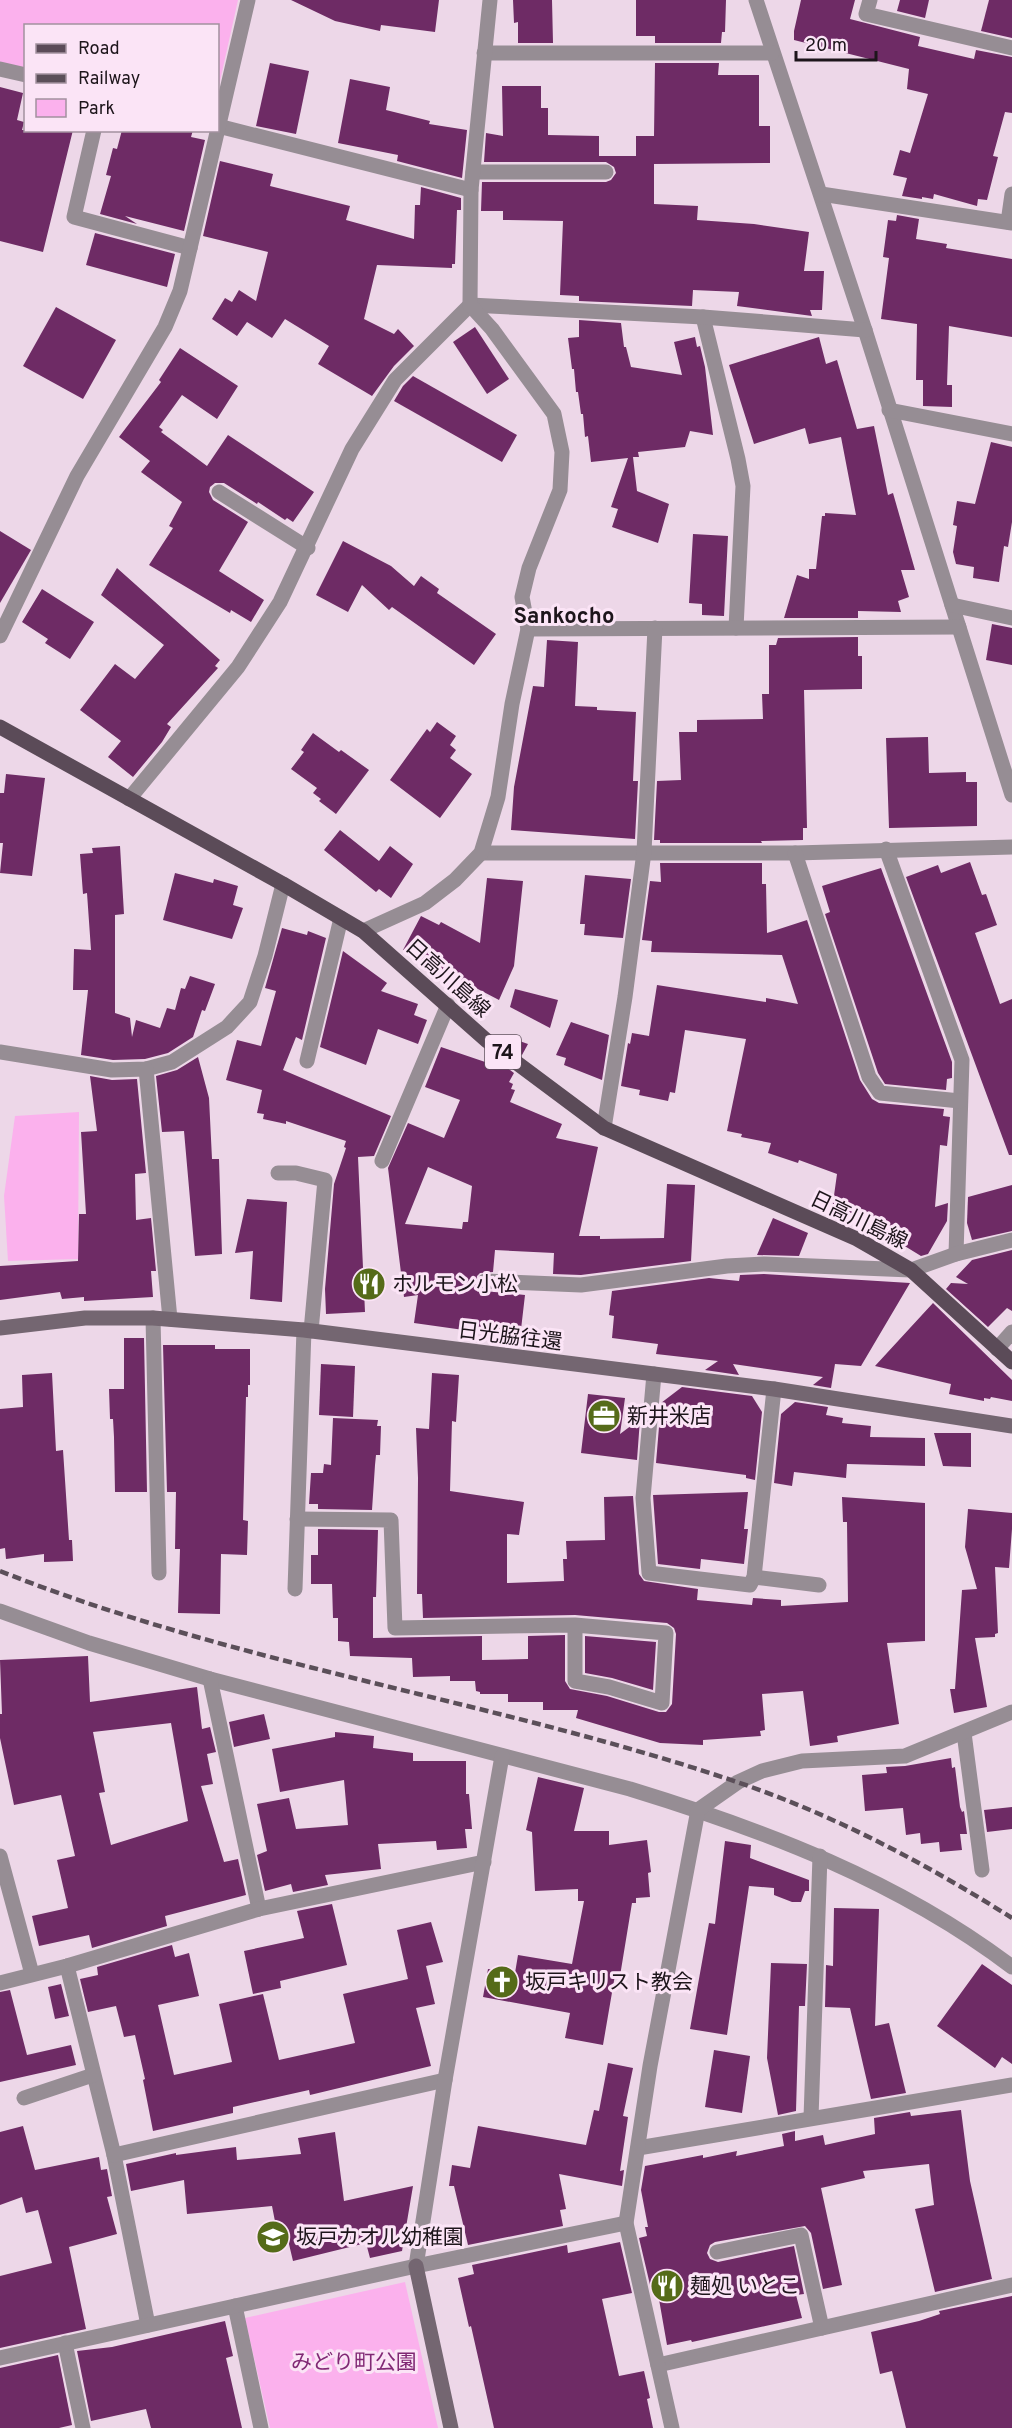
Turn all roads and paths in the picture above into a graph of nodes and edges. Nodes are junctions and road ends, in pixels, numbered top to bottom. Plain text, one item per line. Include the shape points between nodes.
1 (248, 0) edge
2 (490, 0) edge
3 (756, 0) edge
4 (870, 0) edge
5 (1012, 48) edge
6 (484, 53) junction
7 (772, 53) junction
8 (0, 69) edge
9 (24, 75) edge
10 (219, 122) edge
11 (219, 126) edge
12 (94, 132) edge
13 (217, 132) edge
14 (472, 172) junction
15 (606, 172) dead end
16 (471, 190) junction
17 (821, 194) junction
18 (1012, 194) edge
19 (1010, 223) edge
20 (190, 248) junction
21 (470, 305) junction
22 (703, 317) junction
23 (865, 330) junction
24 (889, 410) junction
25 (1012, 434) edge
26 (219, 492) dead end
27 (308, 548) junction
28 (952, 605) junction
29 (1012, 618) edge
30 (959, 627) junction
31 (655, 628) junction
32 (736, 628) junction
33 (528, 629) junction
34 (0, 636) edge
35 (0, 727) edge
36 (1009, 773) edge
37 (1012, 795) edge
38 (129, 799) junction
39 (1012, 847) edge
40 (886, 849) junction
41 (644, 852) junction
42 (481, 853) junction
43 (795, 853) junction
44 (283, 884) junction
45 (341, 918) junction
46 (363, 931) junction
47 (448, 1005) junction
48 (0, 1052) edge
49 (307, 1061) dead end
50 (147, 1070) junction
51 (960, 1101) junction
52 (604, 1128) junction
53 (382, 1161) dead end
54 (278, 1173) dead end
55 (1012, 1239) edge
56 (956, 1254) junction
57 (912, 1270) junction
58 (485, 1281) dead end
59 (153, 1318) junction
60 (170, 1319) junction
61 (0, 1328) edge
62 (307, 1331) junction
63 (1012, 1332) edge
64 (998, 1349) junction
65 (1012, 1362) edge
66 (654, 1374) junction
67 (774, 1389) junction
68 (1012, 1426) edge
69 (297, 1519) junction
70 (159, 1573) dead end
71 (754, 1577) junction
72 (819, 1585) dead end
73 (295, 1589) dead end
74 (0, 1611) edge
75 (575, 1625) junction
76 (210, 1679) junction
77 (1012, 1712) edge
78 (964, 1734) junction
79 (502, 1756) junction
80 (698, 1810) junction
81 (0, 1856) edge
82 (820, 1856) junction
83 (484, 1862) junction
84 (981, 1870) dead end
85 (259, 1909) junction
86 (67, 1966) junction
87 (1012, 1967) edge
88 (32, 1974) junction
89 (0, 1983) edge
90 (93, 2075) junction
91 (445, 2080) junction
92 (1012, 2085) edge
93 (24, 2098) dead end
94 (811, 2118) junction
95 (638, 2148) junction
96 (114, 2155) junction
97 (626, 2223) junction
98 (717, 2253) dead end
99 (416, 2266) junction
100 (1012, 2284) edge
101 (235, 2306) junction
102 (148, 2325) junction
103 (822, 2328) junction
104 (65, 2343) junction
105 (0, 2358) edge
106 (658, 2365) junction
107 (83, 2428) edge
108 (261, 2428) edge
109 (452, 2428) edge
110 (672, 2428) edge

1 - 10 street
2 - 6 street
3 - 7 street
4 - 5 street via 866,14
6 - 7 street
6 - 14 street
7 - 17 street
8 - 9 street
11 - 16 street
12 - 20 street via 74,217
13 - 20 street
14 - 15 street
14 - 16 street
16 - 21 street
17 - 19 street
17 - 23 street
18 - 19 street
20 - 34 street via 180,291 165,327 77,476
21 - 22 street
21 - 27 street via 395,380 352,449
21 - 33 street via 554,414 562,452 560,490 529,568 522,597
22 - 23 street
22 - 32 street via 742,486
23 - 24 street
24 - 25 street
24 - 28 street
26 - 27 street
27 - 38 street via 280,602 238,668
28 - 29 street
28 - 30 street
30 - 32 street
30 - 36 street
31 - 32 street
31 - 33 street
31 - 41 street
33 - 42 street via 498,797
35 - 38 main road, 日高川島線 / 74
36 - 37 street
38 - 44 main road, 日高川島線 / 74
39 - 40 street
40 - 43 street
40 - 51 street via 962,1060
41 - 42 street
41 - 43 street
41 - 52 street
42 - 46 street via 425,903
43 - 51 street via 869,1077 880,1093
44 - 45 main road, 日高川島線 / 74
44 - 50 street via 250,1002 227,1027 172,1062
45 - 46 main road, 日高川島線 / 74
45 - 49 street
46 - 47 main road, 日高川島線 / 74
47 - 52 main road, 日高川島線 / 74 via 486,1040
47 - 53 street
48 - 50 street via 112,1070
50 - 60 street
51 - 56 street
52 - 57 main road, 日高川島線 / 74 via 857,1239
54 - 62 street via 326,1180
55 - 56 street
56 - 57 street
57 - 58 street via 764,1264 581,1285
57 - 64 main road, 日高川島線 / 74
59 - 60 street, 日光脇往還
59 - 61 street, 日光脇往還 via 85,1318
59 - 70 street
60 - 62 street, 日光脇往還
62 - 66 street, 日光脇往還
62 - 69 street
63 - 64 street
64 - 65 main road, 日高川島線 / 74
66 - 67 street, 日光脇往還
66 - 71 street via 643,1498 649,1573 750,1585
67 - 68 street, 日光脇往還
67 - 71 street
69 - 73 street
69 - 75 street via 392,1520 395,1628
71 - 72 street
74 - 76 street via 89,1643
75 - 75 street via 666,1633 662,1703 575,1681
76 - 79 street
76 - 85 street
77 - 78 street
78 - 80 street via 904,1756 802,1761 762,1771 738,1782
78 - 84 street
79 - 80 street
79 - 83 street
80 - 82 street
80 - 95 street
81 - 88 street
82 - 87 street via 959,1930
82 - 94 street
83 - 85 street
83 - 91 street
85 - 86 street
86 - 88 street
86 - 90 street
88 - 89 street
90 - 93 street
90 - 96 street
91 - 96 street
91 - 99 street
92 - 94 street
94 - 95 street
95 - 97 street
96 - 102 street
97 - 99 street
97 - 106 street
98 - 103 street via 801,2235
99 - 101 street
99 - 109 street
100 - 103 street
101 - 102 street
101 - 108 street
102 - 104 street
103 - 106 street
104 - 105 street
104 - 107 street
106 - 110 street

